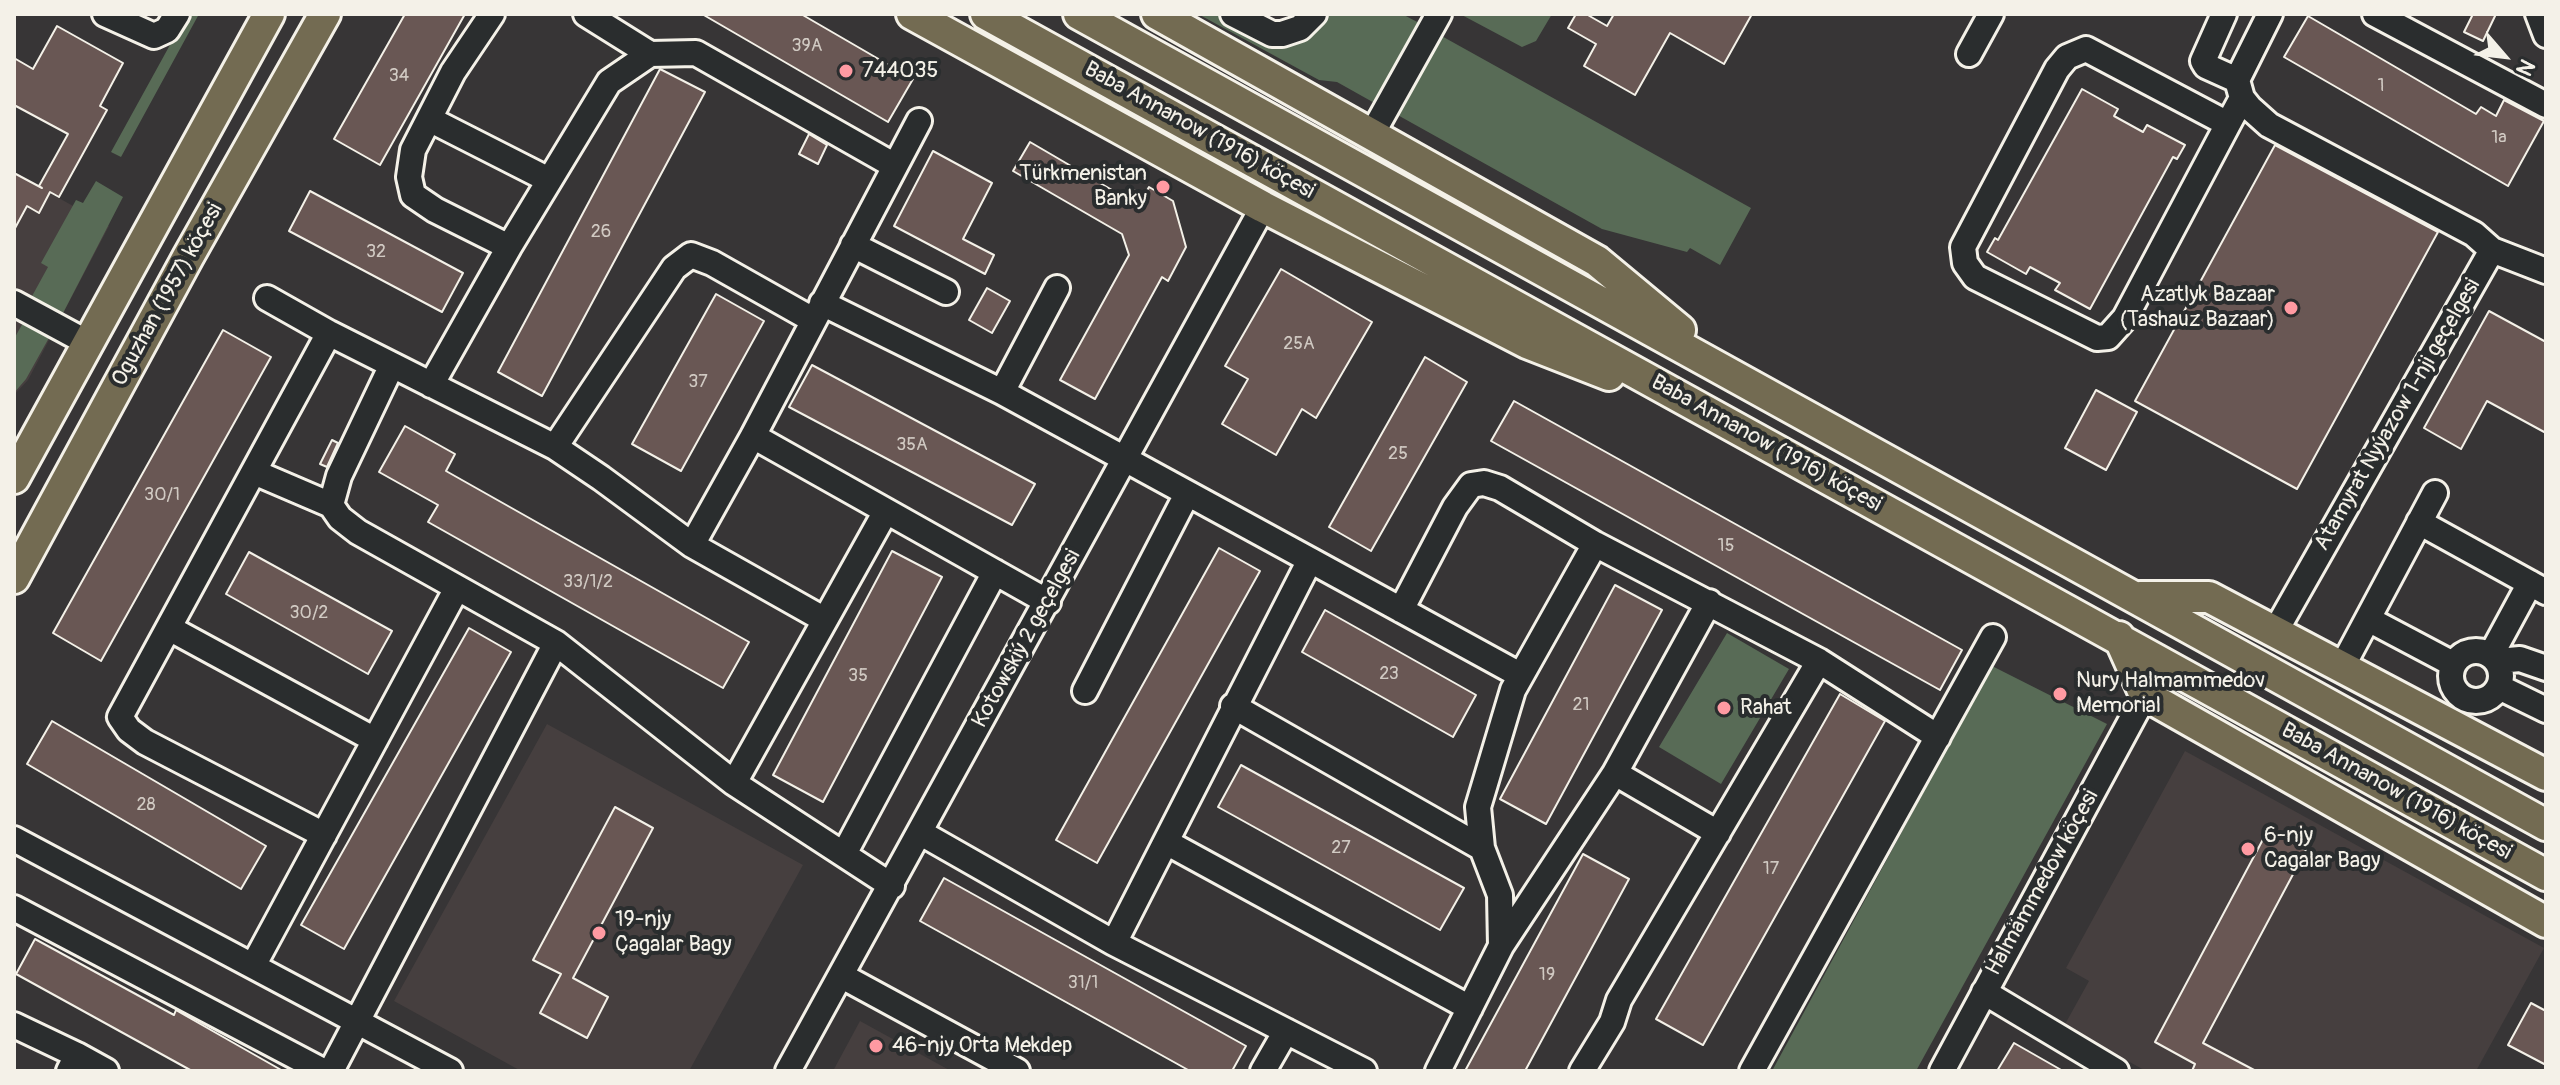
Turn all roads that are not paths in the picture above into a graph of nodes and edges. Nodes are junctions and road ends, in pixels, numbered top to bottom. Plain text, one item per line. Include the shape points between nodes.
1 (105, 14) edge
2 (177, 14) edge
3 (269, 14) edge
4 (325, 14) edge
5 (492, 14) edge
6 (586, 14) edge
7 (912, 14) edge
8 (986, 14) edge
9 (1079, 14) edge
10 (1157, 14) edge
11 (1233, 14) edge
12 (1314, 14) edge
13 (1439, 14) edge
14 (1991, 14) edge
15 (2224, 14) edge
16 (2270, 14) edge
17 (2375, 14) edge
18 (2538, 14) edge
19 (2546, 35) edge
20 (650, 54) junction
21 (1969, 54) dead end
22 (2240, 89) junction
23 (2546, 105) edge
24 (429, 119) junction
25 (919, 121) dead end
26 (2228, 124) junction
27 (1372, 134) junction
28 (895, 166) junction
29 (549, 180) junction
30 (1263, 207) junction
31 (853, 245) junction
32 (509, 247) junction
33 (2492, 250) junction
34 (2546, 271) edge
35 (1057, 288) dead end
36 (946, 292) dead end
37 (267, 298) dead end
38 (14, 303) edge
39 (817, 312) junction
40 (329, 333) junction
41 (88, 343) junction
42 (392, 365) junction
43 (1734, 375) junction
44 (431, 385) junction
45 (1002, 392) junction
46 (1715, 416) junction
47 (753, 436) junction
48 (555, 447) junction
49 (1125, 460) junction
50 (254, 472) junction
51 (14, 478) edge
52 (2435, 493) dead end
53 (1187, 494) junction
54 (331, 505) junction
55 (886, 511) junction
56 (2419, 522) junction
57 (1595, 544) junction
58 (692, 545) junction
59 (1310, 560) junction
60 (995, 572) junction
61 (14, 578) edge
62 (457, 588) junction
63 (2538, 588) edge
64 (2131, 597) junction
65 (1048, 602) junction
66 (1709, 602) junction
67 (1401, 610) junction
68 (2368, 619) junction
69 (825, 620) junction
70 (169, 628) junction
71 (2275, 632) junction
72 (1993, 637) dead end
73 (2119, 637) junction
74 (556, 643) junction
75 (2494, 658) junction
76 (1819, 661) junction
77 (2453, 664) junction
78 (2342, 667) junction
79 (2546, 668) edge
80 (1520, 675) junction
81 (2499, 687) junction
82 (1085, 691) dead end
83 (2145, 695) junction
84 (1233, 706) junction
85 (2546, 710) edge
86 (1938, 737) junction
87 (375, 740) junction
88 (1615, 773) junction
89 (2546, 775) edge
90 (734, 783) junction
91 (2546, 825) edge
92 (921, 833) junction
93 (1718, 833) junction
94 (324, 835) junction
95 (14, 839) edge
96 (1166, 842) junction
97 (1482, 848) junction
98 (844, 854) junction
99 (2546, 875) edge
100 (892, 886) junction
101 (14, 908) edge
102 (2546, 922) edge
103 (1114, 943) junction
104 (1501, 946) junction
105 (253, 966) junction
106 (842, 976) junction
107 (1984, 992) junction
108 (1470, 1008) junction
109 (356, 1021) junction
110 (14, 1025) edge
111 (1286, 1031) junction
112 (73, 1063) edge
113 (439, 1068) edge
114 (1352, 1068) edge
115 (106, 1071) edge
116 (323, 1071) edge
117 (331, 1071) edge
118 (788, 1071) edge
119 (1017, 1071) edge
120 (1263, 1071) edge
121 (1438, 1071) edge
122 (1582, 1071) edge
123 (1752, 1071) edge
124 (1942, 1071) edge
125 (2116, 1071) edge

1 - 2 street via 154,36 167,30
3 - 41 main road
4 - 61 main road, Oguzhan (1957) köçesi
5 - 24 street
6 - 20 street
7 - 30 main road
8 - 46 main road, Baba Annanow (1916) köçesi
9 - 43 main road, Baba Annanow (1916) köçesi
10 - 27 main road
11 - 12 street via 1282,34 1300,28
13 - 27 street
14 - 21 street
15 - 22 street via 2203,61
16 - 22 street
17 - 23 street
18 - 19 street
20 - 28 street via 696,53
20 - 29 street via 609,82
22 - 26 street
22 - 33 street via 2269,125 2474,234
24 - 29 street
24 - 32 street via 413,150 413,195
25 - 28 street
26 - 26 street via 2125,318 2108,337 2097,338 1975,277 1965,263 1963,247 2067,57 2086,49
27 - 43 main road via 1597,261
28 - 31 street
29 - 32 street
30 - 46 main road via 1527,343
30 - 49 street, Kotowskiý 2 geçelgesi
31 - 36 street
31 - 39 street
32 - 44 street
33 - 34 street
33 - 71 street, Atamyrat Nyýazow 1-nji geçelgesi
35 - 45 street
37 - 40 street
38 - 41 street
39 - 45 street
39 - 47 street
39 - 48 street via 691,255 674,268
40 - 42 street
40 - 50 street
41 - 51 main road
42 - 44 street
42 - 54 street via 339,476
43 - 64 main road, Baba Annanow (1916) köçesi
44 - 48 street
45 - 49 street
46 - 73 main road, Baba Annanow (1916) köçesi
47 - 55 street
47 - 58 street
48 - 58 street
49 - 53 street
49 - 65 street, Kotowskiý 2 geçelgesi
50 - 54 street
50 - 70 street
52 - 56 street
53 - 59 street
53 - 82 street
54 - 62 street via 358,532
55 - 60 street
55 - 69 street
56 - 63 street
56 - 68 street
57 - 66 street
57 - 67 street via 1500,488 1471,485
57 - 80 street
58 - 69 street
59 - 67 street
59 - 84 street
60 - 65 street
60 - 98 street
62 - 74 street
62 - 87 street
63 - 75 street
64 - 71 main road via 2209,597
64 - 91 main road, Baba Annanow (1916) köçesi
65 - 92 street, Kotowskiý 2 geçelgesi
66 - 76 street
66 - 88 street
67 - 80 street
68 - 77 street
68 - 78 street
69 - 90 street
70 - 87 street
70 - 94 street via 120,717 129,730
71 - 78 main road
72 - 86 street
73 - 83 main road
73 - 99 main road, Baba Annanow (1916) köçesi
74 - 90 street
74 - 109 street
75 - 77 street via 2474,650
75 - 79 street
75 - 81 street
76 - 86 street
76 - 93 street
77 - 81 street via 2455,690 2469,700 2486,699
78 - 89 main road
80 - 97 street via 1478,807
81 - 85 street
83 - 102 main road
83 - 107 street, Halmämmedow köçesi
84 - 96 street
84 - 97 street
86 - 123 street
87 - 94 street
88 - 93 street
88 - 104 street
90 - 98 street
92 - 100 street, Kotowskiý 2 geçelgesi
92 - 103 street
93 - 122 street
94 - 105 street
95 - 105 street
96 - 103 street
96 - 108 street
97 - 104 street via 1500,895
98 - 100 street
100 - 106 street, Kotowskiý 2 geçelgesi
101 - 116 street
103 - 111 street
104 - 108 street
105 - 109 street
106 - 118 street, Kotowskiý 2 geçelgesi
106 - 119 street
107 - 124 street, Halmämmedow köçesi
107 - 125 street
108 - 121 street
109 - 113 street
109 - 117 street
110 - 112 street
111 - 114 street
111 - 120 street
112 - 115 street

